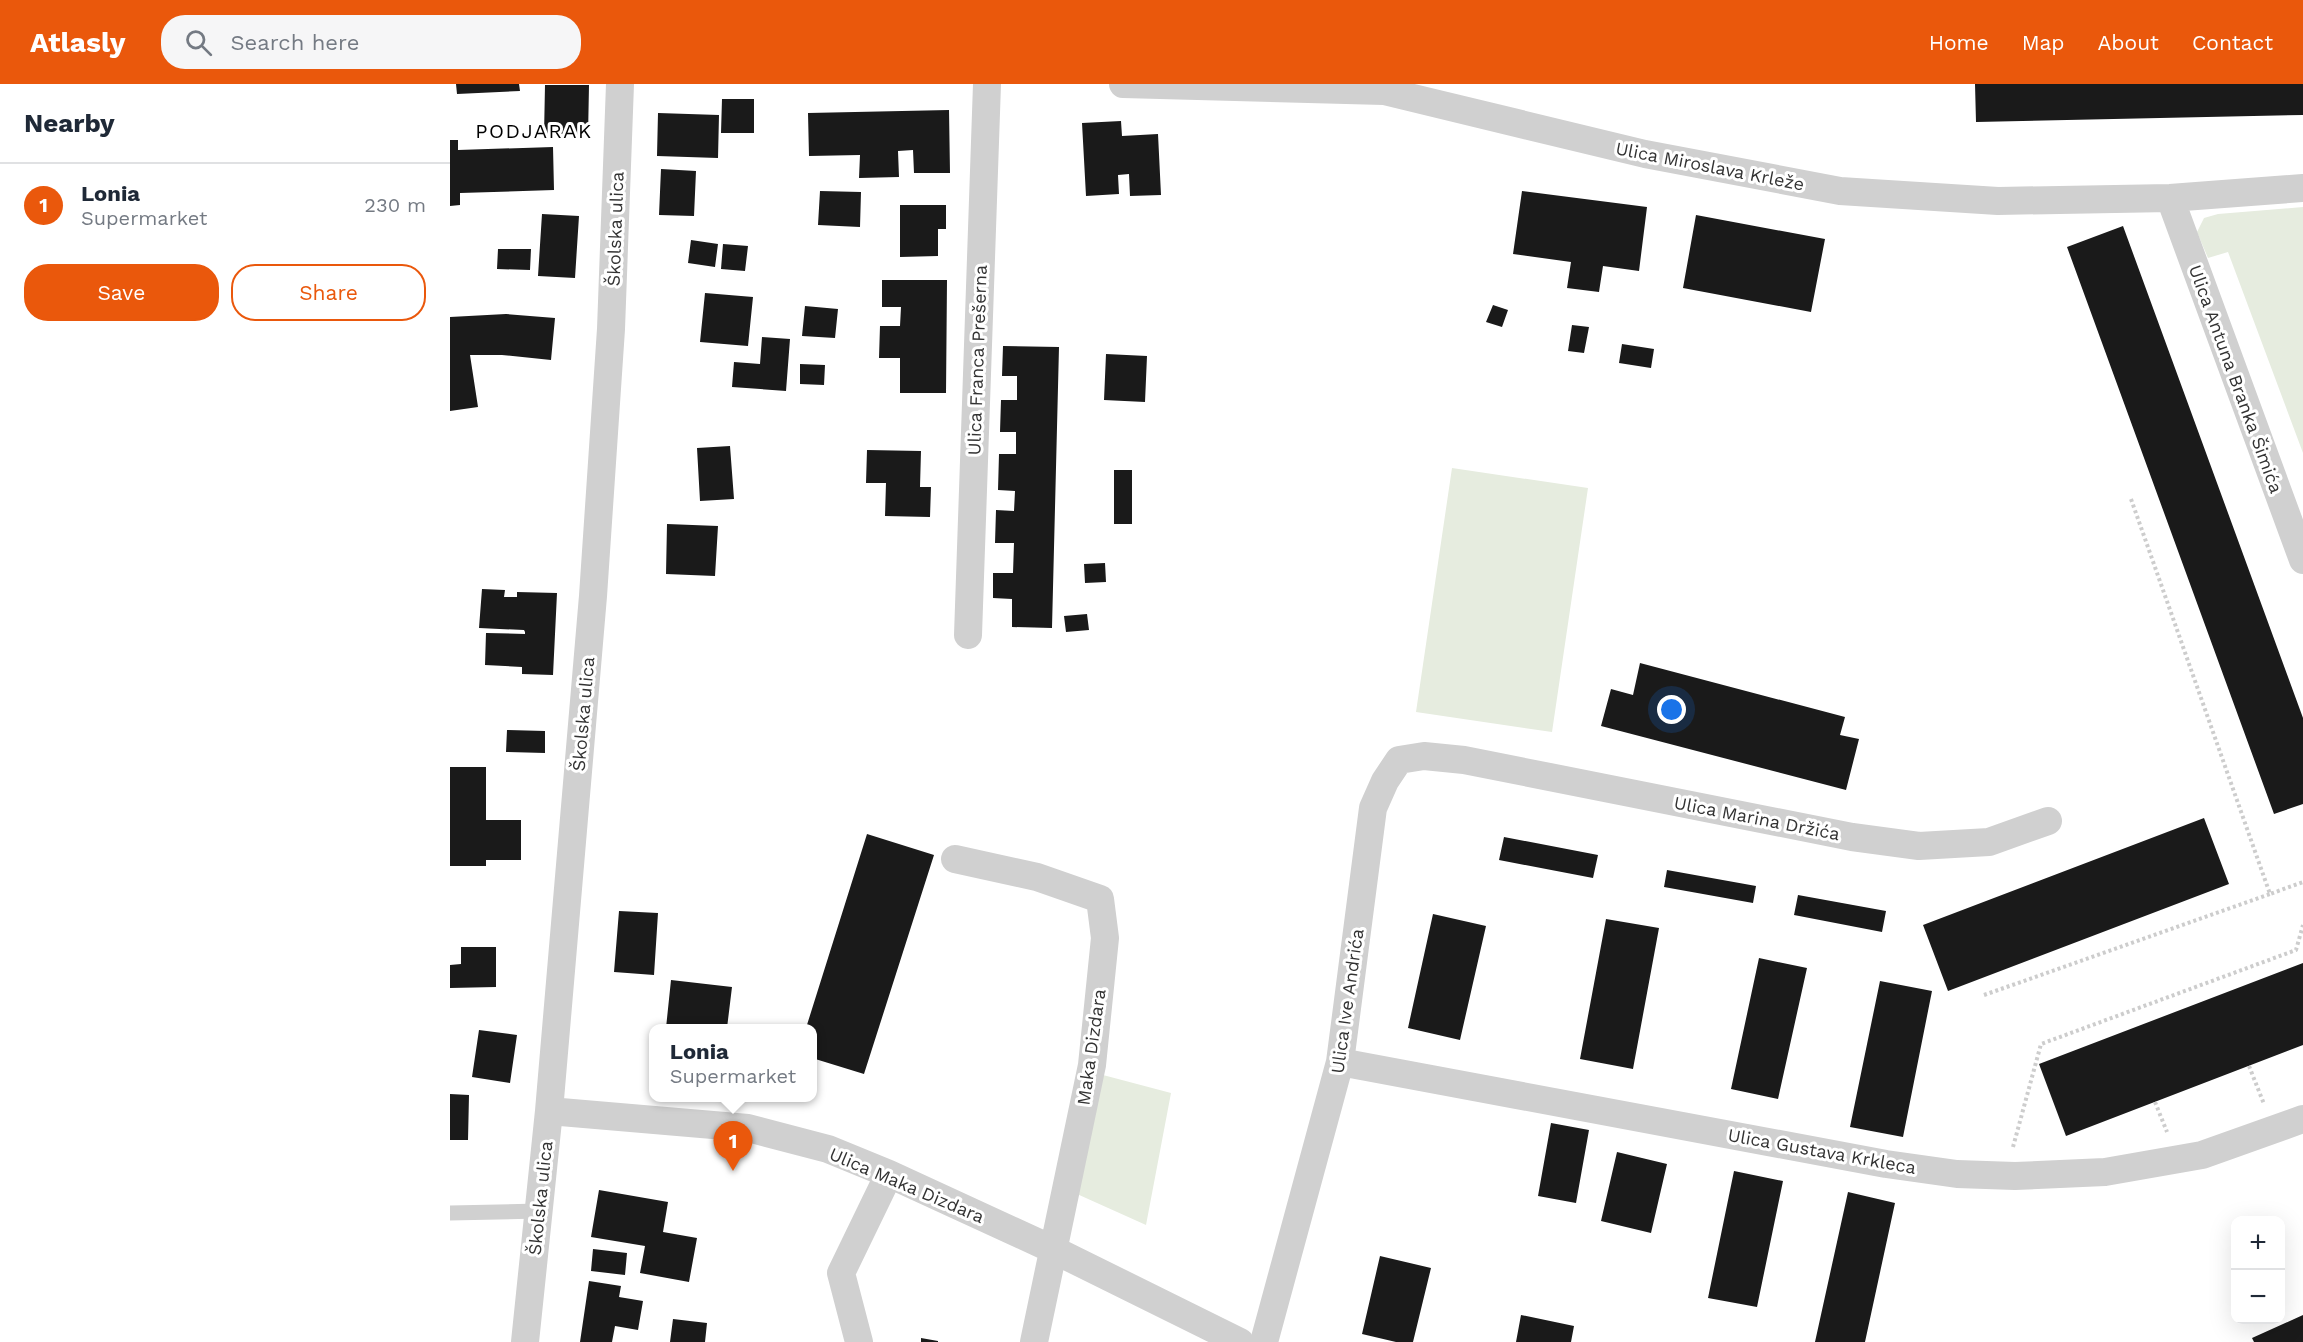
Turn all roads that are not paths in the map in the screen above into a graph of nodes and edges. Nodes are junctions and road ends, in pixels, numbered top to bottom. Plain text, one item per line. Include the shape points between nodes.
1 (620, 84) edge
2 (987, 84) edge
3 (1123, 84) edge
4 (1384, 87) edge
5 (2303, 188) edge
6 (2170, 198) junction
7 (2303, 560) edge
8 (968, 635) dead end
9 (1464, 760) joint
10 (2048, 821) dead end
11 (955, 859) dead end
12 (1340, 1062) junction
13 (549, 1111) junction
14 (2303, 1119) edge
15 (889, 1174) junction
16 (539, 1211) junction
17 (450, 1213) edge
18 (1052, 1249) junction
19 (525, 1342) edge
20 (860, 1342) edge
21 (1034, 1342) edge
22 (1240, 1342) edge
23 (1264, 1342) edge

1 - 13 street, Školska ulica via 611,329 594,584
2 - 8 street, Ulica Franca Prešerna
3 - 4 street, Ulica Miroslava Krleže
4 - 6 street, Ulica Miroslava Krleže via 1645,154 1840,191 1998,201
5 - 6 street, Ulica Miroslava Krleže
6 - 7 street, Ulica Antuna Branka Šimića
9 - 10 street, Ulica Marina Držića via 1852,837 1919,846 1989,842
9 - 12 street, Ulica Ive Andrića via 1424,756 1399,760 1373,808
11 - 18 street, Maka Dizdara via 1036,877 1100,899 1106,938 1092,1065
12 - 14 street, Ulica Gustava Krkleca via 1957,1174 2105,1172 2202,1155
12 - 23 street, Ulica Ive Andrića
13 - 15 street, Ulica Maka Dizdara via 748,1128 828,1149
13 - 16 street, Školska ulica
15 - 18 street, Ulica Maka Dizdara
15 - 20 street via 841,1273
16 - 17 lane
16 - 19 street, Školska ulica
18 - 21 street, Maka Dizdara
18 - 22 street, Ulica Maka Dizdara

